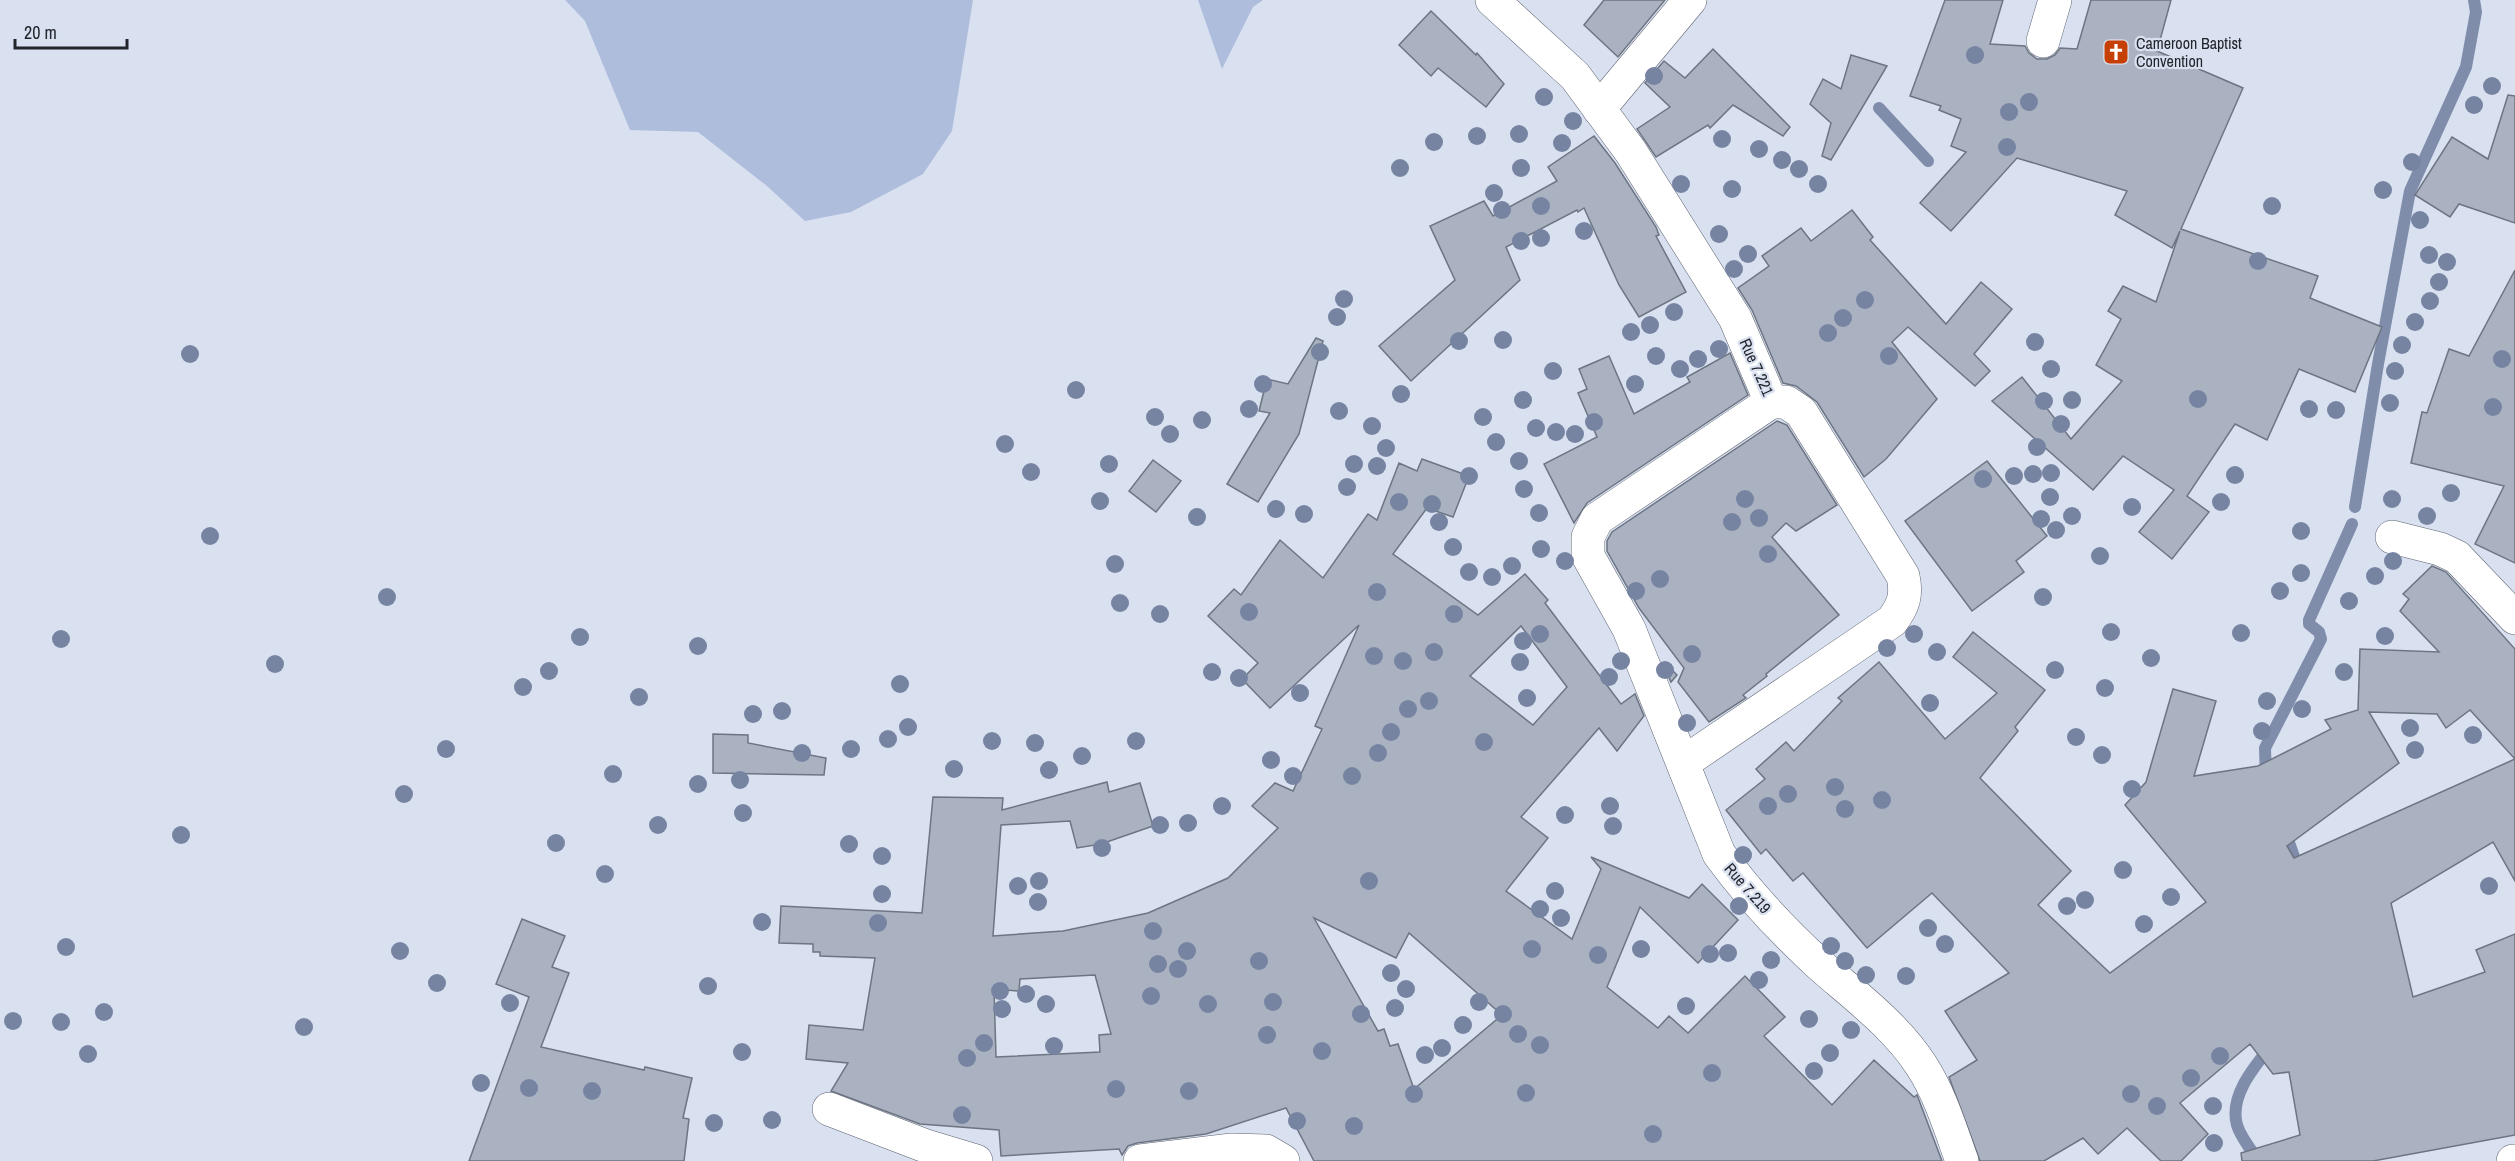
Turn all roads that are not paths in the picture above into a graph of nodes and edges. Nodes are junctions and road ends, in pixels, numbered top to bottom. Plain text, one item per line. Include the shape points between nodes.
1 (1492, 0) edge
2 (1690, 0) edge
3 (2055, 0) edge
4 (2043, 41) dead end
5 (1599, 109) junction
6 (1771, 402) junction
7 (2392, 537) dead end
8 (2515, 618) edge
9 (1683, 762) junction
10 (829, 1109) dead end
11 (976, 1161) edge
12 (1140, 1161) edge
13 (1282, 1161) edge
14 (1962, 1161) edge

1 - 5 street, Rue 7.221 via 1575,76
2 - 5 street
3 - 4 street
5 - 6 street, Rue 7.221 via 1631,152 1735,318
6 - 9 street, Rue 7.219 via 1618,502 1597,519 1588,537 1588,556 1629,629
6 - 9 street, Rue 7.221 via 1786,402 1801,412 1903,576 1906,592 1892,621
7 - 8 street via 2457,557
9 - 14 street, Rue 7.219 via 1719,854 1738,880 1820,964 1868,1005 1920,1063 1938,1094
10 - 11 street
12 - 13 street via 1233,1150 1266,1151

